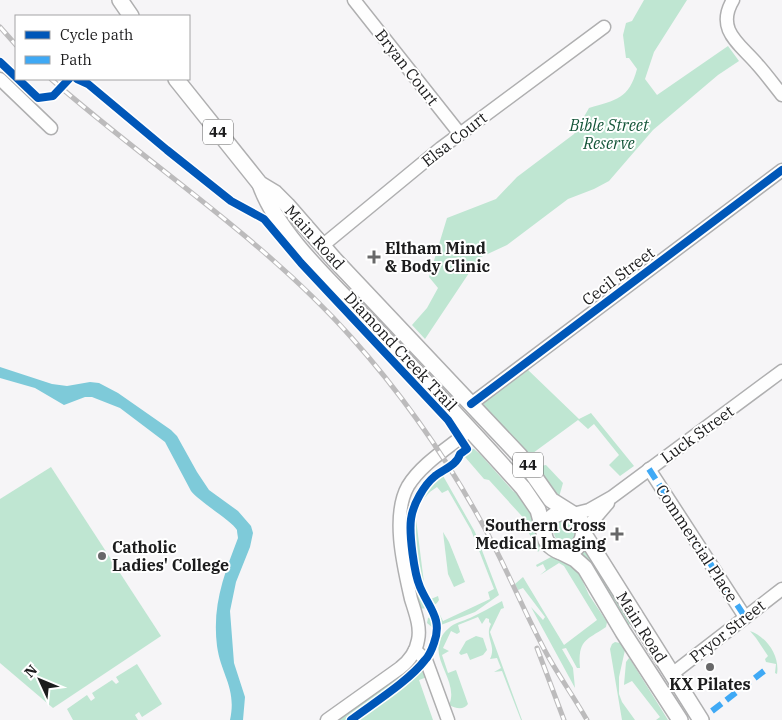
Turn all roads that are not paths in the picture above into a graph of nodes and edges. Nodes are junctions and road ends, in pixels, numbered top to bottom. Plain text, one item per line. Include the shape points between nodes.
1 (120, 0) edge
2 (354, 0) edge
3 (732, 0) edge
4 (742, 0) edge
5 (130, 15) edge
6 (731, 20) junction
7 (604, 26) dead end
8 (0, 79) edge
9 (177, 80) edge
10 (782, 95) edge
11 (51, 128) dead end
12 (460, 134) junction
13 (782, 170) edge
14 (260, 184) junction
15 (322, 246) junction
16 (309, 257) junction
17 (782, 371) edge
18 (471, 404) junction
19 (458, 416) junction
20 (484, 418) junction
21 (470, 430) junction
22 (649, 469) junction
23 (612, 497) junction
24 (572, 513) junction
25 (584, 533) junction
26 (544, 534) junction
27 (559, 551) junction
28 (782, 589) edge
29 (745, 618) junction
30 (623, 632) junction
31 (650, 640) junction
32 (416, 650) junction
33 (672, 674) junction
34 (683, 692) junction
35 (326, 720) edge
36 (448, 720) edge
37 (682, 720) edge
38 (701, 720) edge

1 - 5 main road
2 - 12 street, Bryan Court
3 - 6 street via 728,10
4 - 6 street
6 - 10 street via 729,31 732,38
7 - 12 street, Elsa Court
8 - 11 street
9 - 14 main road, Main Road / 44
12 - 15 street, Elsa Court
13 - 18 street, Cecil Street
14 - 15 main road, Main Road / 44 via 281,199
14 - 16 main road, Main Road / 44 via 275,215
15 - 16 main road, Elsa Court
15 - 18 main road, Main Road / 44
16 - 19 main road, Main Road / 44
17 - 22 street, Luck Street
18 - 19 main road
18 - 20 main road, Main Road / 44
19 - 21 main road, Main Road / 44
20 - 21 main road
20 - 24 main road, Main Road / 44 via 520,456 551,500
21 - 26 main road, Main Road / 44 via 534,502
21 - 32 street via 423,469 404,495 401,534 418,626
22 - 23 street, Luck Street
22 - 29 street, Commercial Place
23 - 24 street, Luck Street via 589,510
23 - 25 street, Luck Street
24 - 25 main road, 44 via 581,521
24 - 26 main road via 553,515 545,525
25 - 27 main road via 573,549
25 - 31 main road, Main Road / 44
26 - 27 main road, 44 via 549,544
27 - 30 main road, Main Road / 44 via 585,568
28 - 29 street, Pryor Street
29 - 33 street, Pryor Street
30 - 31 main road
30 - 37 main road, Main Road / 44
31 - 33 main road, Main Road / 44
32 - 35 street via 400,668
32 - 36 street via 426,660
33 - 34 main road, Main Road / 44
34 - 37 main road
34 - 38 main road, Main Road / 44

